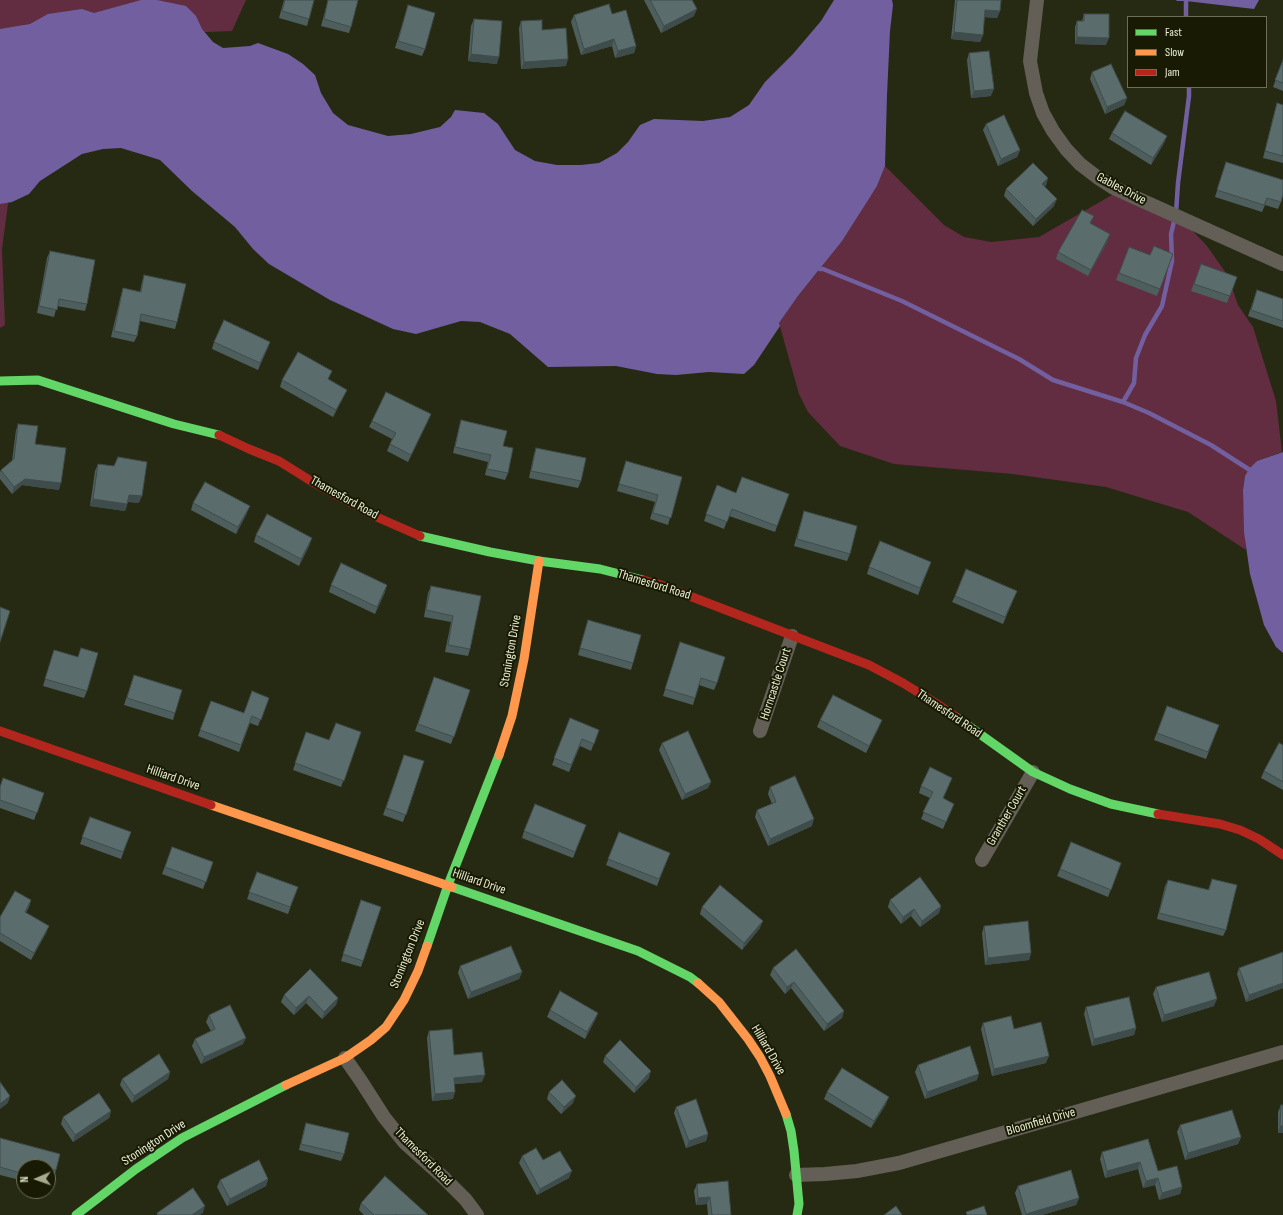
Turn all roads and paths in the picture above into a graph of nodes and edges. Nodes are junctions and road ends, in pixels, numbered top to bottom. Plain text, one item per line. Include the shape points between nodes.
1 (1037, 0) edge
2 (1283, 264) edge
3 (0, 381) edge
4 (539, 561) junction
5 (792, 636) junction
6 (0, 731) edge
7 (760, 731) dead end
8 (1033, 772) junction
9 (1283, 855) edge
10 (982, 860) dead end
11 (448, 885) junction
12 (1283, 1052) edge
13 (345, 1058) junction
14 (796, 1175) junction
15 (76, 1215) edge
16 (477, 1215) edge
17 (797, 1215) edge

1 - 2 street, Gables Drive via 1030,61 1036,92 1053,131 1080,164 1114,188
3 - 4 street, Thamesford Road via 38,380 174,424 221,435 279,461 372,514 418,535
4 - 5 street, Thamesford Road via 600,569 662,585
4 - 11 street, Stonington Drive via 512,716
5 - 7 street, Horncastle Court
5 - 8 street, Thamesford Road via 868,665 902,683 937,704
6 - 11 street, Hilliard Drive
8 - 9 street, Thamesford Road via 1111,804 1240,830
8 - 10 street, Granther Court
11 - 13 street, Stonington Drive via 418,971 404,1000 386,1027
11 - 14 street, Hilliard Drive via 638,950 690,977 704,988 719,1002 748,1039 770,1076 791,1131
12 - 14 street, Bloomfield Drive via 899,1163 857,1171
13 - 15 street, Stonington Drive via 271,1092 182,1138
13 - 16 street, Thamesford Road via 404,1142 466,1200
14 - 17 street, Hilliard Drive via 799,1204

